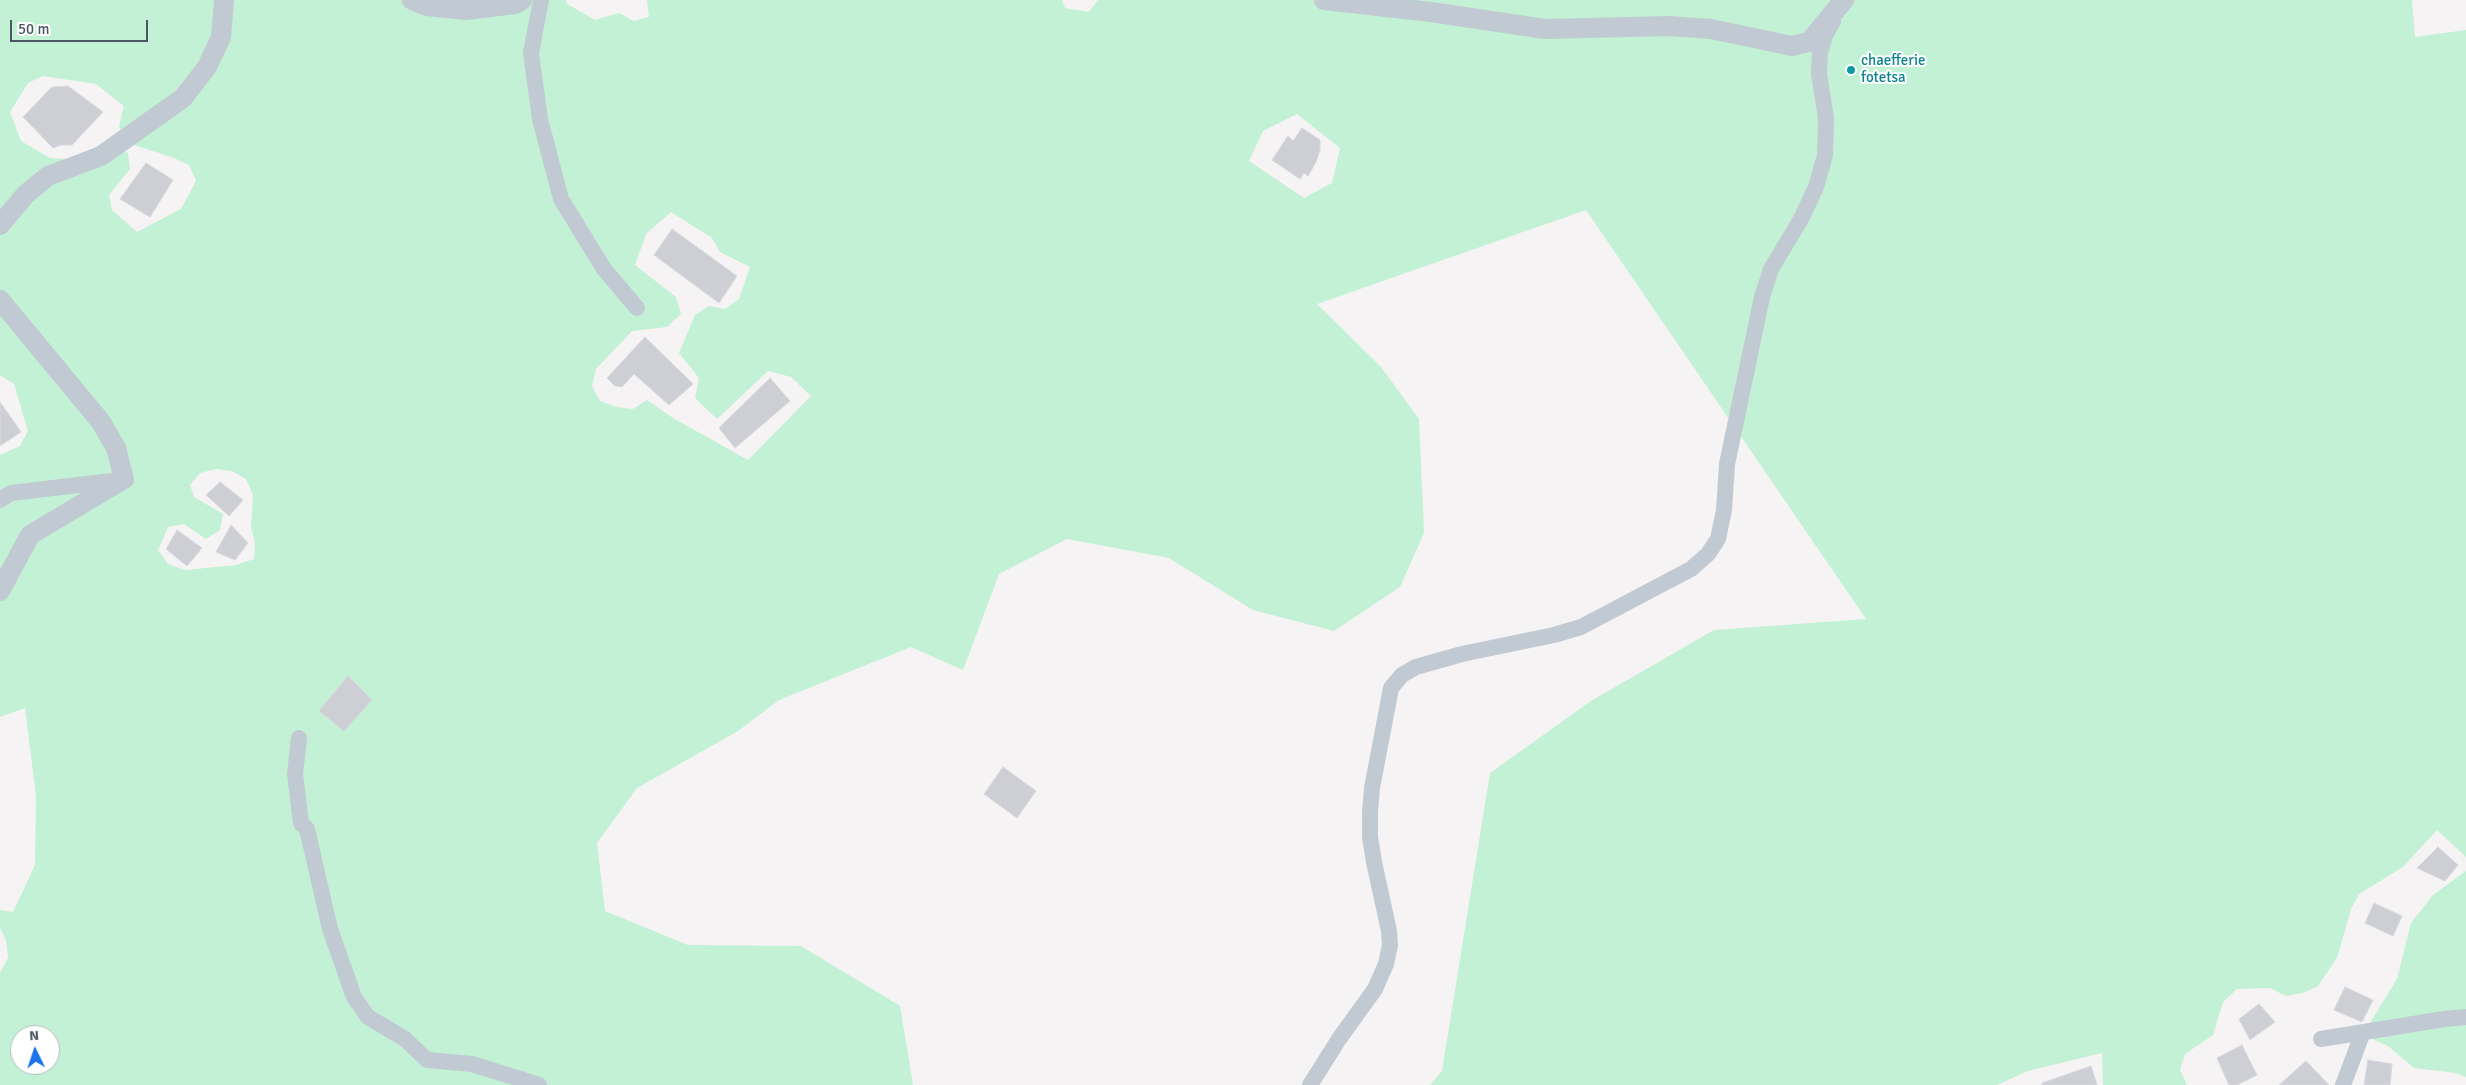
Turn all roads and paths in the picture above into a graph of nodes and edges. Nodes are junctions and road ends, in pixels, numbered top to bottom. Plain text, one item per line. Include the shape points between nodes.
1 (224, 0) edge
2 (412, 0) edge
3 (522, 0) edge
4 (541, 0) edge
5 (1324, 0) edge
6 (1845, 0) edge
7 (0, 225) edge
8 (0, 300) edge
9 (637, 308) dead end
10 (124, 479) junction
11 (0, 500) edge
12 (0, 591) edge
13 (299, 738) dead end
14 (2466, 1017) edge
15 (2363, 1032) junction
16 (2321, 1039) dead end
17 (539, 1085) edge
18 (1310, 1085) edge
19 (2343, 1085) edge

1 - 7 street via 221,37 207,67 184,98 101,156 48,176 26,194
2 - 3 street via 427,6 466,10 515,4
4 - 9 street via 531,53 540,119 561,199 604,269
5 - 6 street via 1545,28 1670,26 1711,29 1792,46 1809,42
6 - 18 street via 1820,52 1826,118 1825,155 1816,187 1771,269 1762,297 1727,464 1724,510 1718,539 1708,554 1691,569 1581,627 1416,667 1402,675 1391,688 1370,812 1372,854 1390,945 1375,989
8 - 10 street via 101,422 116,448
10 - 11 street via 11,493
10 - 12 street via 30,535
13 - 17 street via 295,774 300,824 307,829 330,929 354,997 368,1016 405,1039 427,1060 472,1064
14 - 15 street
15 - 16 street
15 - 19 street

